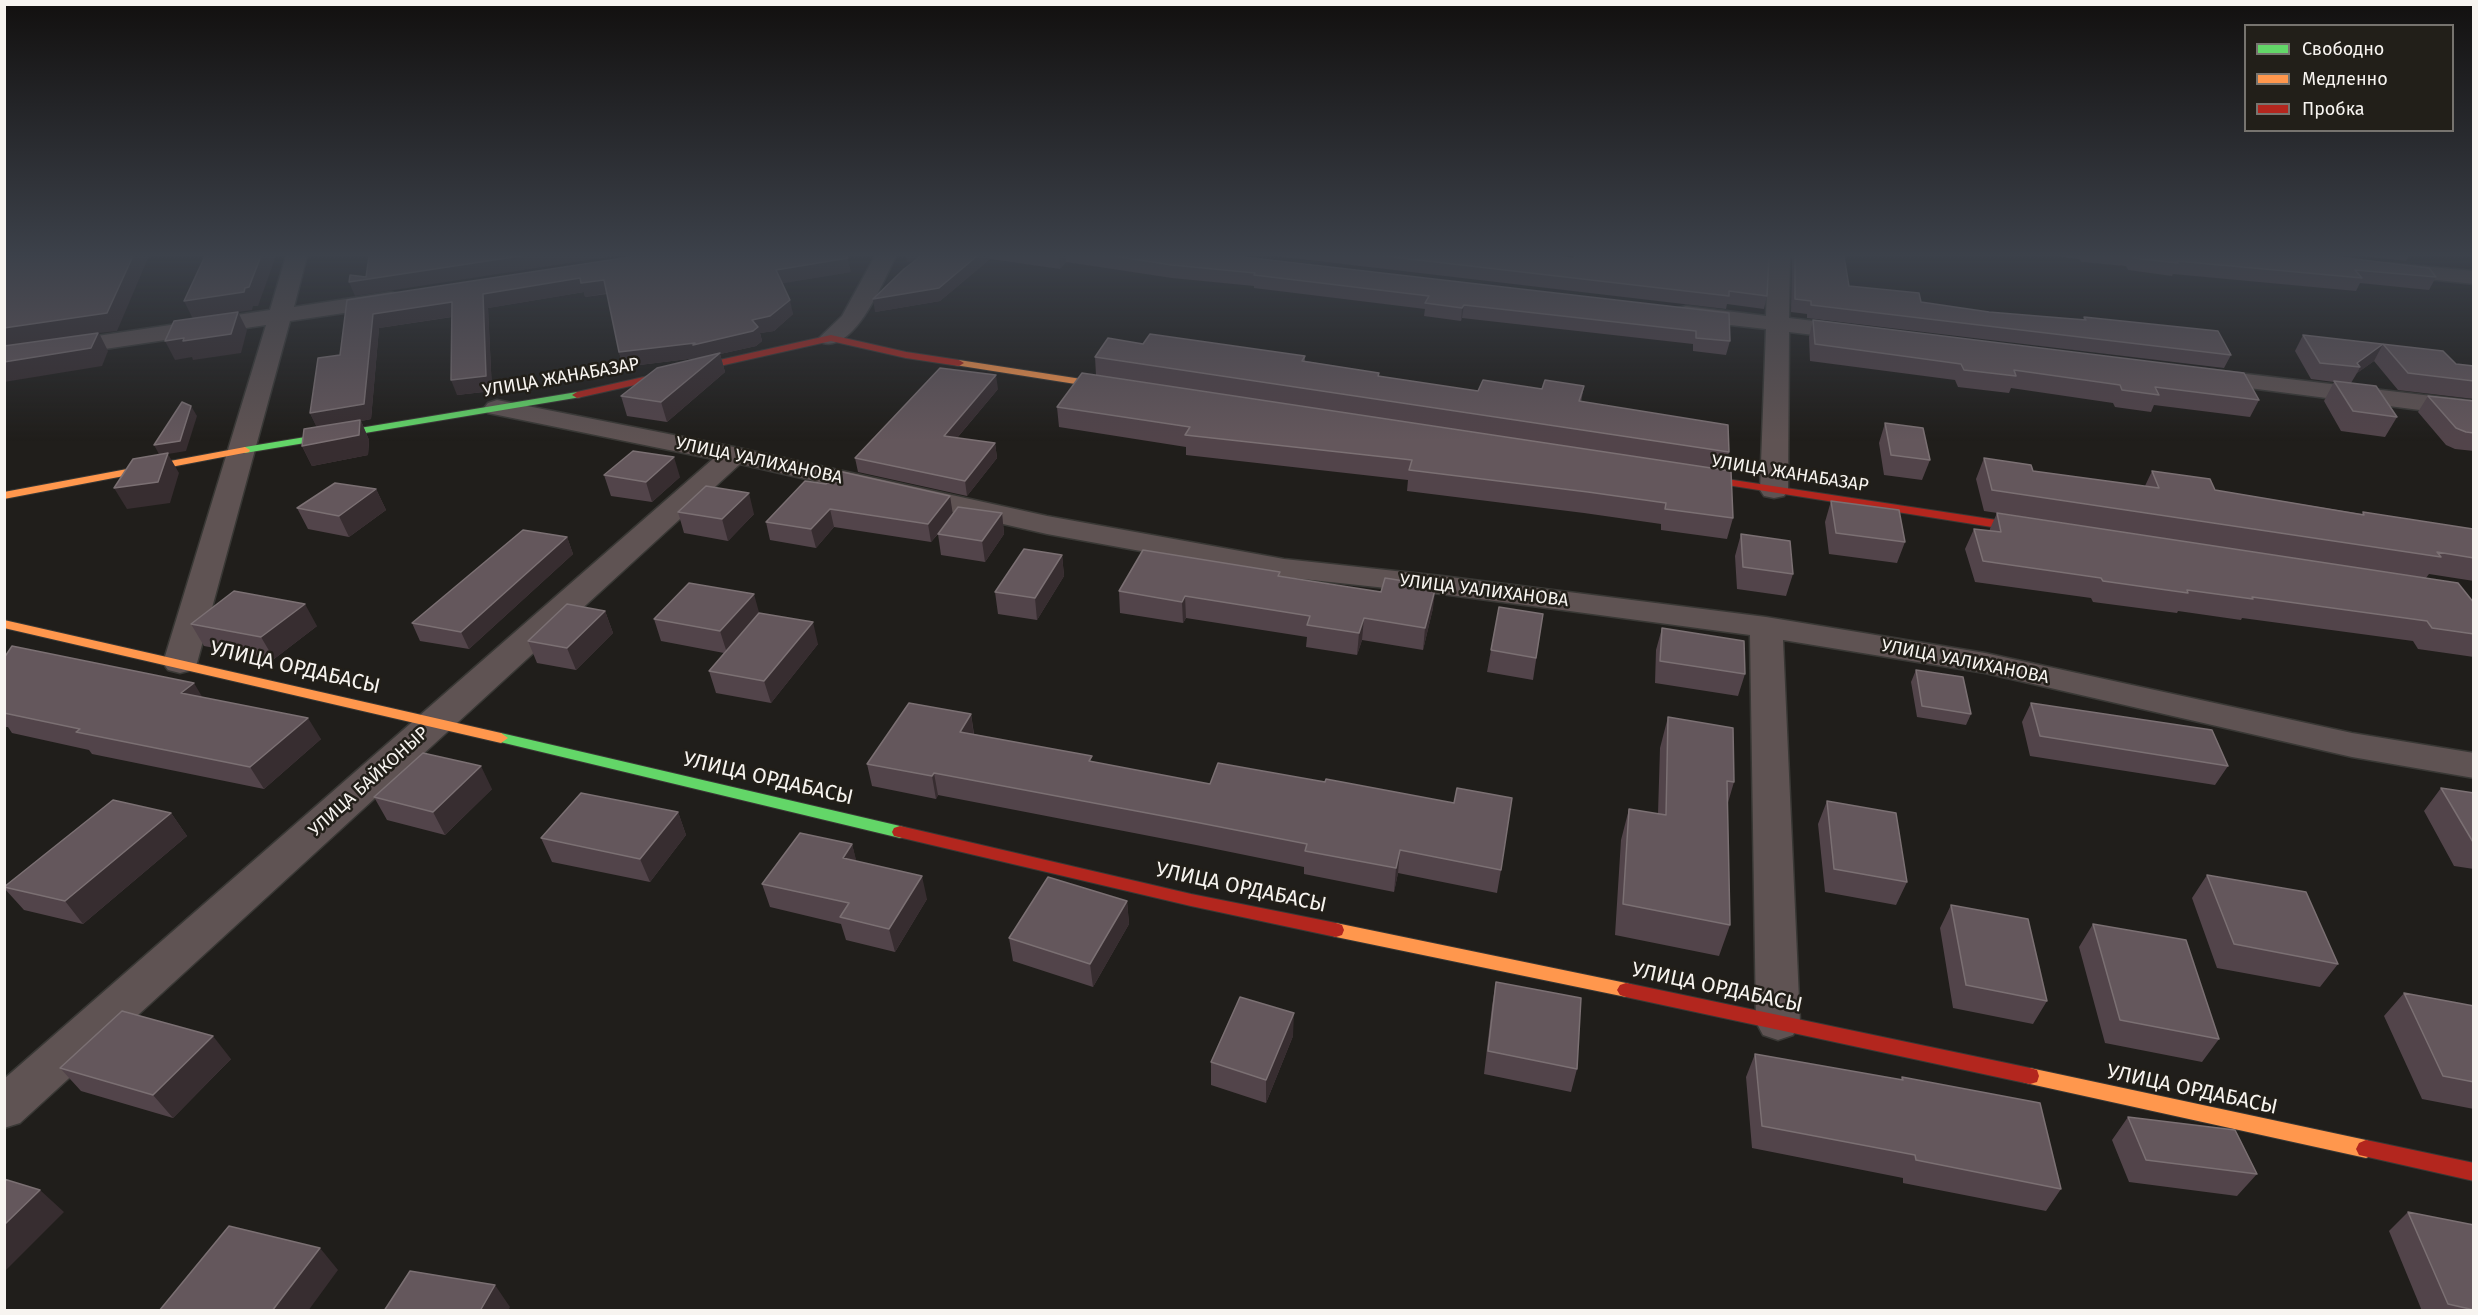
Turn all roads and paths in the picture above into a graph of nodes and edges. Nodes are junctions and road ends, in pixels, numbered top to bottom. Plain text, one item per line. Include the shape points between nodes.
1 (269, 317) edge
2 (278, 317) edge
3 (852, 317) edge
4 (1722, 317) edge
5 (1778, 317) edge
6 (1778, 324) junction
7 (1872, 335) edge
8 (831, 338) junction
9 (4, 357) edge
10 (2179, 373) edge
11 (1129, 389) edge
12 (497, 408) junction
13 (2474, 409) edge
14 (240, 451) junction
15 (734, 455) junction
16 (1669, 473) edge
17 (1774, 490) junction
18 (4, 496) edge
19 (2047, 531) edge
20 (4, 624) edge
21 (1766, 627) junction
22 (180, 663) junction
23 (436, 722) junction
24 (2474, 766) edge
25 (1778, 1022) junction
26 (4, 1108) edge
27 (2474, 1172) edge

1 - 9 street
2 - 14 street
3 - 8 street
4 - 6 street
5 - 6 street
6 - 7 street
6 - 17 street
8 - 11 street, УЛИЦА ЖАНАБАЗАР via 906,355
8 - 12 street, УЛИЦА ЖАНАБАЗАР via 606,390
10 - 13 street
12 - 14 street, УЛИЦА ЖАНАБАЗАР
12 - 15 street, УЛИЦА УАЛИХАНОВА
14 - 18 street, УЛИЦА ЖАНАБАЗАР
14 - 22 street
15 - 21 street, УЛИЦА УАЛИХАНОВА via 1047,525 1284,568
15 - 23 street, УЛИЦА БАЙКОНЫР
16 - 17 street, УЛИЦА ЖАНАБАЗАР
17 - 19 street, УЛИЦА ЖАНАБАЗАР
20 - 22 street, УЛИЦА ОРДАБАСЫ
21 - 24 street, УЛИЦА УАЛИХАНОВА via 1985,663 2352,745
21 - 25 street
22 - 23 street, УЛИЦА ОРДАБАСЫ
23 - 25 street, УЛИЦА ОРДАБАСЫ via 1191,900
23 - 26 street, УЛИЦА БАЙКОНЫР
25 - 27 street, УЛИЦА ОРДАБАСЫ

